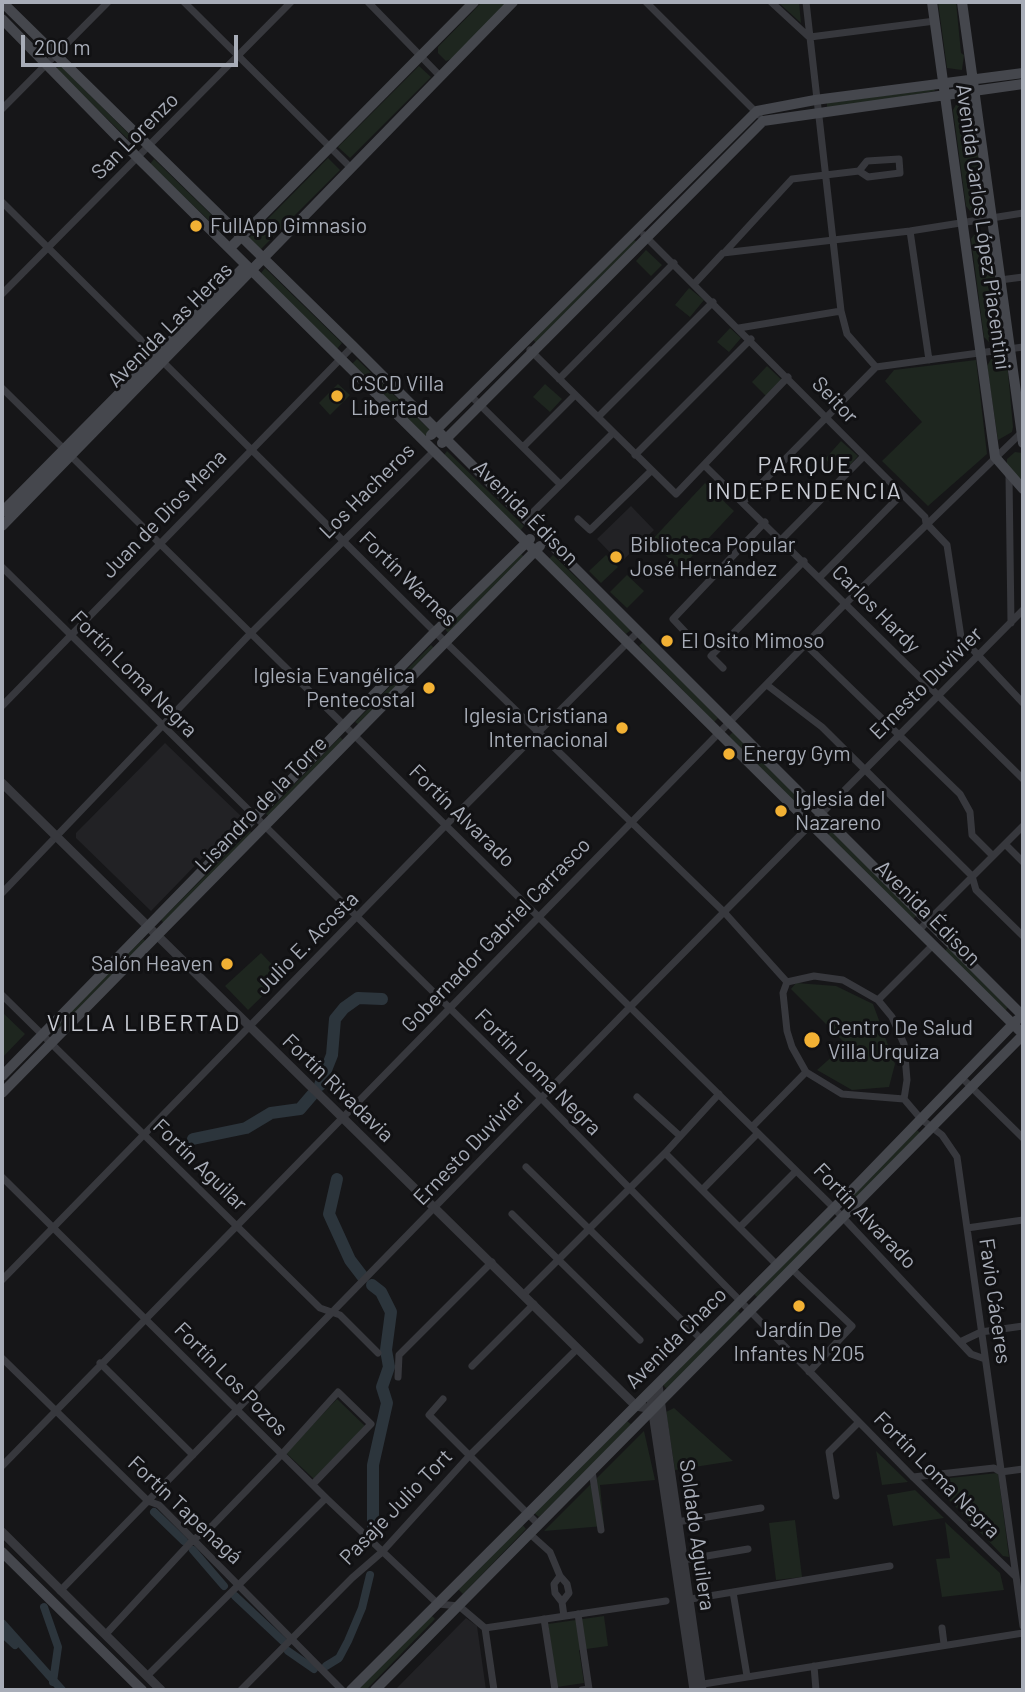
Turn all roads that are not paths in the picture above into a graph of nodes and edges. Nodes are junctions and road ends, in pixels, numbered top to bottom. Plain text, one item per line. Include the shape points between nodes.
1 (2, 2) edge
2 (108, 2) edge
3 (184, 2) edge
4 (291, 2) edge
5 (368, 2) edge
6 (474, 2) edge
7 (513, 2) edge
8 (646, 2) edge
9 (771, 2) edge
10 (806, 2) edge
11 (932, 2) edge
12 (962, 2) edge
13 (2, 19) edge
14 (935, 21) junction
15 (810, 37) junction
16 (55, 55) junction
17 (237, 56) junction
18 (421, 56) junction
19 (46, 65) junction
20 (1023, 73) edge
21 (440, 76) junction
22 (944, 83) junction
23 (1023, 84) edge
24 (974, 85) junction
25 (946, 95) junction
26 (815, 100) junction
27 (2, 109) edge
28 (817, 114) junction
29 (760, 116) junction
30 (149, 147) junction
31 (331, 149) junction
32 (138, 158) junction
33 (351, 168) junction
34 (859, 171) junction
35 (825, 175) junction
36 (2, 202) edge
37 (1023, 213) edge
38 (991, 217) junction
39 (962, 223) junction
40 (637, 229) junction
41 (910, 231) junction
42 (647, 237) junction
43 (241, 238) junction
44 (834, 240) junction
45 (47, 248) junction
46 (230, 248) junction
47 (723, 253) junction
48 (261, 258) junction
49 (674, 263) junction
50 (249, 268) junction
51 (1023, 276) edge
52 (1000, 280) junction
53 (695, 283) junction
54 (2, 293) edge
55 (713, 302) junction
56 (841, 311) junction
57 (739, 328) junction
58 (751, 339) junction
59 (524, 343) junction
60 (353, 346) junction
61 (1023, 347) edge
62 (1009, 349) junction
63 (533, 352) junction
64 (980, 353) junction
65 (159, 358) junction
66 (342, 358) junction
67 (929, 360) junction
68 (876, 367) junction
69 (788, 377) junction
70 (559, 379) junction
71 (2, 388) edge
72 (575, 395) junction
73 (471, 396) junction
74 (480, 405) junction
75 (598, 417) junction
76 (826, 417) junction
77 (435, 431) junction
78 (613, 433) junction
79 (1022, 439) edge
80 (426, 440) junction
81 (444, 440) junction
82 (523, 447) junction
83 (252, 449) junction
84 (435, 450) junction
85 (66, 452) junction
86 (635, 455) junction
87 (864, 456) junction
88 (995, 457) junction
89 (704, 465) junction
90 (651, 471) junction
91 (1010, 476) junction
92 (560, 484) junction
93 (1023, 489) edge
94 (902, 494) junction
95 (743, 502) junction
96 (2, 512) edge
97 (578, 519) dead end
98 (525, 520) junction
99 (765, 522) junction
100 (926, 523) junction
101 (2, 526) edge
102 (542, 536) junction
103 (782, 539) junction
104 (344, 541) junction
105 (159, 542) junction
106 (527, 542) junction
107 (536, 551) junction
108 (804, 561) junction
109 (2, 567) edge
110 (820, 577) junction
111 (845, 604) junction
112 (1023, 610) edge
113 (1013, 621) junction
114 (1023, 627) edge
115 (435, 632) junction
116 (638, 632) junction
117 (251, 633) junction
118 (71, 635) junction
119 (688, 635) dead end
120 (447, 642) junction
121 (628, 642) junction
122 (806, 645) junction
123 (978, 657) junction
124 (723, 668) dead end
125 (767, 685) junction
126 (937, 695) junction
127 (1023, 703) edge
128 (2, 706) edge
129 (730, 723) junction
130 (160, 726) junction
131 (345, 726) junction
132 (539, 732) junction
133 (719, 733) junction
134 (355, 735) junction
135 (898, 736) junction
136 (865, 770) junction
137 (1023, 779) edge
138 (2, 783) edge
139 (822, 813) junction
140 (256, 817) junction
141 (630, 822) junction
142 (446, 825) junction
143 (811, 825) junction
144 (1023, 825) edge
145 (265, 827) junction
146 (56, 836) junction
147 (1005, 844) junction
148 (993, 856) junction
149 (1023, 862) edge
150 (972, 876) junction
151 (2, 893) edge
152 (724, 912) junction
153 (538, 915) junction
154 (357, 918) junction
155 (928, 921) junction
156 (148, 926) junction
157 (919, 930) junction
158 (159, 935) junction
159 (1023, 936) edge
160 (933, 945) junction
161 (787, 982) junction
162 (2, 995) edge
163 (878, 1000) junction
164 (630, 1007) junction
165 (449, 1009) junction
166 (1022, 1013) edge
167 (249, 1026) junction
168 (1020, 1031) edge
169 (46, 1039) junction
170 (806, 1072) junction
171 (2, 1076) edge
172 (961, 1078) junction
173 (972, 1088) junction
174 (2, 1093) edge
175 (719, 1094) junction
176 (637, 1097) dead end
177 (541, 1098) junction
178 (904, 1098) junction
179 (342, 1116) junction
180 (921, 1119) junction
181 (933, 1128) junction
182 (755, 1130) junction
183 (144, 1135) junction
184 (680, 1136) junction
185 (1023, 1138) edge
186 (665, 1153) junction
187 (526, 1167) dead end
188 (796, 1171) junction
189 (2, 1177) edge
190 (629, 1188) junction
191 (702, 1190) junction
192 (436, 1208) junction
193 (834, 1208) junction
194 (512, 1214) dead end
195 (843, 1218) junction
196 (1023, 1220) edge
197 (236, 1224) junction
198 (740, 1227) junction
199 (54, 1228) junction
200 (967, 1228) junction
201 (589, 1229) junction
202 (559, 1259) junction
203 (492, 1262) junction
204 (777, 1265) junction
205 (793, 1270) junction
206 (2, 1280) edge
207 (524, 1294) junction
208 (740, 1301) junction
209 (534, 1304) junction
210 (750, 1312) junction
211 (333, 1313) junction
212 (145, 1317) junction
213 (1023, 1326) edge
214 (981, 1332) junction
215 (640, 1339) dead end
216 (701, 1339) junction
217 (960, 1342) junction
218 (577, 1349) junction
219 (378, 1353) dead end
220 (2, 1358) edge
221 (985, 1359) junction
222 (100, 1363) junction
223 (472, 1366) dead end
224 (809, 1372) junction
225 (398, 1377) dead end
226 (654, 1389) junction
227 (443, 1399) dead end
228 (636, 1406) junction
229 (657, 1406) junction
230 (239, 1410) junction
231 (56, 1411) junction
232 (859, 1422) junction
233 (282, 1454) junction
234 (471, 1454) junction
235 (194, 1455) junction
236 (2, 1466) edge
237 (1023, 1469) edge
238 (592, 1471) junction
239 (1001, 1472) junction
240 (913, 1477) junction
241 (313, 1485) junction
242 (836, 1496) dead end
243 (326, 1498) junction
244 (148, 1501) junction
245 (761, 1508) dead end
246 (528, 1513) junction
247 (677, 1522) junction
248 (539, 1525) junction
249 (601, 1530) dead end
250 (2, 1532) edge
251 (530, 1534) junction
252 (193, 1540) junction
253 (748, 1549) dead end
254 (2, 1552) edge
255 (382, 1552) junction
256 (683, 1560) junction
257 (890, 1566) dead end
258 (1016, 1577) junction
259 (238, 1584) junction
260 (60, 1591) junction
261 (733, 1592) junction
262 (685, 1600) junction
263 (666, 1601) dead end
264 (438, 1604) junction
265 (459, 1606) junction
266 (578, 1614) junction
267 (564, 1616) junction
268 (544, 1619) junction
269 (1023, 1626) edge
270 (485, 1628) junction
271 (942, 1628) dead end
272 (1023, 1633) edge
273 (105, 1635) junction
274 (290, 1641) junction
275 (944, 1644) junction
276 (814, 1666) junction
277 (147, 1676) junction
278 (747, 1676) junction
279 (697, 1688) edge
280 (142, 1690) edge
281 (161, 1690) edge
282 (241, 1690) edge
283 (342, 1690) edge
284 (351, 1690) edge
285 (375, 1690) edge
286 (494, 1690) edge
287 (555, 1690) edge
288 (582, 1690) edge
289 (816, 1690) edge

1 - 16 main road, Avenida Édison
2 - 16 street
3 - 17 street
4 - 17 street, San Lorenzo
5 - 18 street
6 - 18 main road, Avenida Las Heras
7 - 21 main road, Avenida Las Heras
8 - 29 street
9 - 15 street
10 - 15 street
11 - 14 main road, Avenida Carlos López Piacentini
12 - 24 main road, Avenida Carlos López Piacentini
13 - 19 main road, Avenida Édison
14 - 15 street
14 - 22 main road, Avenida Carlos López Piacentini
15 - 26 street
16 - 19 street
16 - 30 main road, Avenida Édison
17 - 30 street, San Lorenzo
17 - 31 street
18 - 21 street
18 - 31 main road, Avenida Las Heras
19 - 27 street
19 - 32 main road, Avenida Édison
20 - 24 main road
21 - 33 main road, Avenida Las Heras
22 - 24 main road
22 - 25 main road, Avenida Carlos López Piacentini
22 - 26 main road
23 - 24 main road
24 - 25 main road
24 - 38 main road, Avenida Carlos López Piacentini
25 - 28 main road
25 - 39 main road, Avenida Carlos López Piacentini
26 - 28 street
26 - 29 main road
28 - 29 main road
28 - 35 street
29 - 40 main road, Los Hacheros
29 - 42 main road, Los Hacheros
30 - 32 street, San Lorenzo
30 - 43 main road, Avenida Édison
31 - 33 street
31 - 43 main road, Avenida Las Heras
32 - 45 street, San Lorenzo
32 - 46 main road, Avenida Édison
33 - 48 main road, Avenida Las Heras
34 - 34 street via 867,161 899,159 900,173 868,177
34 - 35 street
35 - 44 street
35 - 47 street via 792,179
36 - 45 street, Fortín Warnes
37 - 38 street
38 - 39 street
38 - 52 main road, Avenida Carlos López Piacentini
39 - 41 street
39 - 64 main road, Avenida Carlos López Piacentini
40 - 42 street, Seitor
40 - 59 main road, Los Hacheros
41 - 44 street
41 - 67 street
42 - 49 street, Seitor
42 - 63 main road, Los Hacheros
43 - 46 main road, Avenida Las Heras
43 - 48 main road, Avenida Édison
44 - 47 street
44 - 56 street
45 - 54 street, San Lorenzo
45 - 65 street, Fortín Warnes
46 - 50 main road, Avenida Édison
47 - 53 street
48 - 50 main road, Avenida Las Heras
48 - 60 main road, Avenida Édison
49 - 53 street, Seitor
49 - 70 street
50 - 65 main road, Avenida Las Heras
50 - 66 main road, Avenida Édison
51 - 52 street
52 - 62 main road, Avenida Carlos López Piacentini
53 - 55 street, Seitor
55 - 57 street, Seitor
55 - 75 street
56 - 57 street
56 - 68 street via 847,334
57 - 58 street, Seitor
58 - 69 street, Seitor
58 - 86 street
59 - 63 street
59 - 73 main road, Los Hacheros
60 - 66 street, Juan de Dios Mena
60 - 77 main road, Avenida Édison
61 - 62 street
62 - 64 street
62 - 79 main road, Avenida Carlos López Piacentini
63 - 70 street
63 - 74 main road, Los Hacheros
64 - 67 street
64 - 88 main road, Avenida Carlos López Piacentini
65 - 83 street, Fortín Warnes
65 - 85 main road, Avenida Las Heras
66 - 80 main road, Avenida Édison
66 - 83 street, Juan de Dios Mena
67 - 68 street
68 - 76 street
69 - 76 street, Seitor
69 - 89 street
70 - 72 street
71 - 85 street, Fortín Alvarado
72 - 75 street
72 - 82 street
73 - 74 street
73 - 77 main road, Los Hacheros
74 - 81 main road, Los Hacheros
74 - 82 street
75 - 78 street
76 - 87 street, Seitor
76 - 95 street
77 - 80 main road, Los Hacheros
77 - 81 main road, Avenida Édison
78 - 86 street
78 - 92 street
79 - 88 street, Gobernador Gabriel Carrasco
80 - 84 main road, Avenida Édison
81 - 84 main road, Los Hacheros
81 - 98 main road, Avenida Édison
82 - 92 street
83 - 104 street, Fortín Warnes
83 - 105 street, Juan de Dios Mena
84 - 104 street, Los Hacheros
84 - 106 main road, Avenida Édison
85 - 96 main road, Avenida Las Heras
85 - 101 main road, Avenida Las Heras
85 - 105 street, Fortín Alvarado
86 - 90 street
87 - 94 street, Seitor
87 - 103 street
88 - 91 main road
88 - 100 street, Gobernador Gabriel Carrasco
89 - 90 street via 676,494
89 - 95 street, Carlos Hardy
90 - 97 street via 590,530
91 - 93 main road
91 - 113 street
92 - 98 street
94 - 100 street, Seitor
94 - 110 street
95 - 99 street, Carlos Hardy
98 - 102 main road, Avenida Édison
99 - 103 street, Carlos Hardy
99 - 119 street via 673,619
100 - 111 street, Gobernador Gabriel Carrasco
100 - 123 street, Seitor via 947,545 961,637
102 - 106 main road, Lisandro de la Torre
102 - 107 main road, Lisandro de la Torre
102 - 116 main road, Avenida Édison
103 - 108 street, Carlos Hardy
104 - 115 street, Fortín Warnes
104 - 117 street, Los Hacheros
105 - 117 street, Fortín Alvarado
105 - 118 street, Juan de Dios Mena
106 - 107 main road, Avenida Édison
106 - 115 main road, Lisandro de la Torre
107 - 120 main road, Lisandro de la Torre
107 - 121 main road, Avenida Édison
108 - 110 street, Carlos Hardy
108 - 124 street via 711,656
109 - 118 street, Fortín Loma Negra
110 - 111 street, Carlos Hardy
111 - 122 street, Gobernador Gabriel Carrasco
111 - 126 street, Carlos Hardy
112 - 113 street, Ernesto Duvivier
113 - 114 street
113 - 123 street, Ernesto Duvivier
115 - 120 street, Fortín Warnes
115 - 131 main road, Lisandro de la Torre
116 - 121 street, Julio E. Acosta
116 - 129 main road, Avenida Édison
117 - 130 street, Los Hacheros
117 - 131 street, Fortín Alvarado
118 - 128 street, Juan de Dios Mena
118 - 130 street, Fortín Loma Negra
120 - 132 street, Fortín Warnes
120 - 134 main road, Lisandro de la Torre
121 - 132 street, Julio E. Acosta
121 - 133 main road, Avenida Édison
122 - 125 street, Gobernador Gabriel Carrasco
122 - 135 street
123 - 126 street, Ernesto Duvivier
123 - 127 street, Seitor
125 - 129 street, Gobernador Gabriel Carrasco
125 - 136 street via 822,727
126 - 135 street, Ernesto Duvivier
126 - 137 street, Carlos Hardy
129 - 133 street, Gobernador Gabriel Carrasco
129 - 139 main road, Avenida Édison
130 - 140 street, Fortín Loma Negra
130 - 146 street, Los Hacheros
131 - 134 street, Fortín Alvarado
131 - 140 main road, Lisandro de la Torre
132 - 141 street, Fortín Warnes
132 - 142 street, Julio E. Acosta
133 - 141 street, Gobernador Gabriel Carrasco
133 - 143 main road, Avenida Édison
134 - 142 street, Fortín Alvarado
134 - 145 main road, Lisandro de la Torre
135 - 136 street, Ernesto Duvivier
135 - 148 street via 960,794 970,812 972,835
136 - 139 street, Ernesto Duvivier
136 - 150 street
138 - 146 street, Fortín Rivadavia
139 - 143 street, Ernesto Duvivier
139 - 155 main road, Avenida Édison
140 - 145 street, Fortín Loma Negra
140 - 156 main road, Lisandro de la Torre
141 - 152 street, Fortín Warnes
141 - 153 street, Gobernador Gabriel Carrasco
142 - 153 street, Fortín Alvarado
142 - 154 street, Julio E. Acosta
143 - 152 street, Ernesto Duvivier
143 - 157 main road, Avenida Édison
144 - 147 street
145 - 154 street, Fortín Loma Negra
145 - 158 main road, Lisandro de la Torre
146 - 151 street, Los Hacheros
146 - 156 street, Fortín Rivadavia
147 - 148 street
147 - 149 street
148 - 150 street
150 - 155 street
150 - 159 street via 976,890
152 - 161 street, Fortín Warnes
152 - 164 street, Ernesto Duvivier
153 - 164 street, Fortín Alvarado
153 - 165 street, Gobernador Gabriel Carrasco
154 - 165 street, Fortín Loma Negra
154 - 167 street, Julio E. Acosta
155 - 157 street
155 - 166 main road, Avenida Édison
156 - 158 street, Fortín Rivadavia
156 - 169 main road, Lisandro de la Torre
157 - 160 main road, Avenida Édison
158 - 167 street, Fortín Rivadavia
158 - 169 main road, Lisandro de la Torre
160 - 163 street
160 - 168 main road, Avenida Édison
161 - 163 street via 814,976 843,980
161 - 170 street via 783,993 787,1031
162 - 169 street, Fortín Aguilar
163 - 178 street via 904,1044
164 - 175 street, Fortín Alvarado
164 - 177 street, Ernesto Duvivier
165 - 177 street, Fortín Loma Negra
165 - 179 street, Gobernador Gabriel Carrasco
166 - 168 main road, Avenida Chaco
167 - 179 street, Fortín Rivadavia
167 - 183 street, Julio E. Acosta
168 - 172 main road, Avenida Chaco
168 - 173 main road, Avenida Chaco
169 - 171 main road, Lisandro de la Torre
169 - 174 main road, Lisandro de la Torre
169 - 183 street, Fortín Aguilar
170 - 178 street via 842,1094
170 - 182 street
172 - 173 street
172 - 180 main road, Avenida Chaco
173 - 181 main road, Avenida Chaco
173 - 185 street
175 - 182 street, Fortín Alvarado
175 - 184 street
176 - 184 street
177 - 190 street, Fortín Loma Negra
177 - 192 street, Ernesto Duvivier
178 - 180 street
179 - 192 street, Fortín Rivadavia
179 - 197 street, Gobernador Gabriel Carrasco
180 - 181 street, Favio Cáceres
180 - 193 main road, Avenida Chaco
181 - 195 main road, Avenida Chaco
181 - 200 street, Favio Cáceres via 957,1157
182 - 188 street, Fortín Alvarado
182 - 191 street
183 - 197 street, Fortín Aguilar
183 - 199 street, Julio E. Acosta
184 - 186 street
186 - 190 street
186 - 191 street
187 - 201 street
188 - 193 street, Fortín Alvarado
188 - 198 street
189 - 199 street, Fortín Los Pozos
190 - 201 street
190 - 208 street, Fortín Loma Negra
191 - 198 street
192 - 203 street, Fortín Rivadavia
192 - 211 street, Ernesto Duvivier
193 - 195 street, Fortín Alvarado
193 - 204 main road, Avenida Chaco
194 - 202 street
195 - 205 main road, Avenida Chaco
195 - 217 street, Fortín Alvarado
196 - 200 street
197 - 211 street, Fortín Aguilar via 320,1308
197 - 212 street, Gobernador Gabriel Carrasco
198 - 204 street
199 - 206 street, Julio E. Acosta
199 - 212 street, Fortín Los Pozos
200 - 214 street, Favio Cáceres
201 - 202 street
201 - 216 street
202 - 207 street
202 - 215 street
203 - 207 street, Fortín Rivadavia
203 - 225 street via 399,1354
204 - 208 main road, Avenida Chaco
205 - 210 main road, Avenida Chaco
205 - 224 street via 852,1326
207 - 209 street, Fortín Rivadavia
208 - 210 street, Fortín Loma Negra
208 - 216 main road, Avenida Chaco
209 - 218 street, Fortín Rivadavia
209 - 223 street
210 - 224 street, Fortín Loma Negra
210 - 229 main road, Avenida Chaco
211 - 219 street, Fortín Aguilar
211 - 230 street, Ernesto Duvivier
212 - 222 street, Gobernador Gabriel Carrasco
212 - 230 street, Fortín Los Pozos
213 - 214 street
214 - 217 street
214 - 221 street, Favio Cáceres
216 - 226 main road, Avenida Chaco
217 - 221 street, Fortín Alvarado via 971,1354
218 - 228 street, Fortín Rivadavia
218 - 234 street, Pasaje Julio Tort
220 - 231 street, Fortín Tapenagá
221 - 239 street, Favio Cáceres
222 - 231 street, Gobernador Gabriel Carrasco
222 - 235 street
224 - 232 street, Fortín Loma Negra
226 - 228 main road, Avenida Chaco
226 - 229 street, Soldado Aguilera
227 - 234 street via 429,1415
228 - 229 street
228 - 246 main road, Avenida Chaco
229 - 238 main road, Avenida Chaco
229 - 247 street, Soldado Aguilera
229 - 262 street, Soldado Aguilera
230 - 233 street, Fortín Los Pozos
230 - 235 street, Ernesto Duvivier
231 - 236 street, Gobernador Gabriel Carrasco
231 - 244 street, Fortín Tapenagá
232 - 240 street, Fortín Loma Negra
232 - 242 street via 829,1452
233 - 241 street, Fortín Los Pozos
233 - 241 street via 338,1392 371,1424
233 - 252 street
234 - 246 street
234 - 255 street, Pasaje Julio Tort
235 - 244 street, Ernesto Duvivier
237 - 239 street
238 - 248 main road, Avenida Chaco
238 - 249 street
239 - 240 street via 994,1468
239 - 258 street, Favio Cáceres
240 - 258 street, Fortín Loma Negra
241 - 243 street, Fortín Los Pozos
243 - 255 street, Fortín Los Pozos
243 - 259 street
244 - 252 street, Fortín Tapenagá via 159,1505
244 - 260 street, Ernesto Duvivier
245 - 247 street
246 - 248 street
246 - 264 main road, Avenida Chaco
247 - 256 street, Soldado Aguilera
248 - 251 main road, Avenida Chaco
250 - 260 street
251 - 265 main road, Avenida Chaco
251 - 267 street via 550,1552 560,1576 554,1584
252 - 259 street, Fortín Tapenagá
252 - 273 street
253 - 256 street
254 - 280 main road
255 - 264 street, Fortín Los Pozos
255 - 274 street, Pasaje Julio Tort
256 - 262 street, Soldado Aguilera
257 - 261 street
258 - 269 street, Favio Cáceres
259 - 274 street, Fortín Tapenagá
259 - 277 street
260 - 273 street
261 - 262 street
261 - 278 street
262 - 279 street, Soldado Aguilera
263 - 266 street
264 - 265 street
264 - 284 main road, Avenida Chaco
265 - 270 street
265 - 285 main road, Avenida Chaco
266 - 267 street
266 - 288 street via 589,1689
267 - 268 street
268 - 270 street
268 - 287 street
270 - 286 street
271 - 275 street
272 - 275 street
273 - 277 street
274 - 282 street, Pasaje Julio Tort
274 - 283 street, Fortín Tapenagá
275 - 276 street
276 - 278 street
276 - 289 street
277 - 281 street
278 - 279 street

